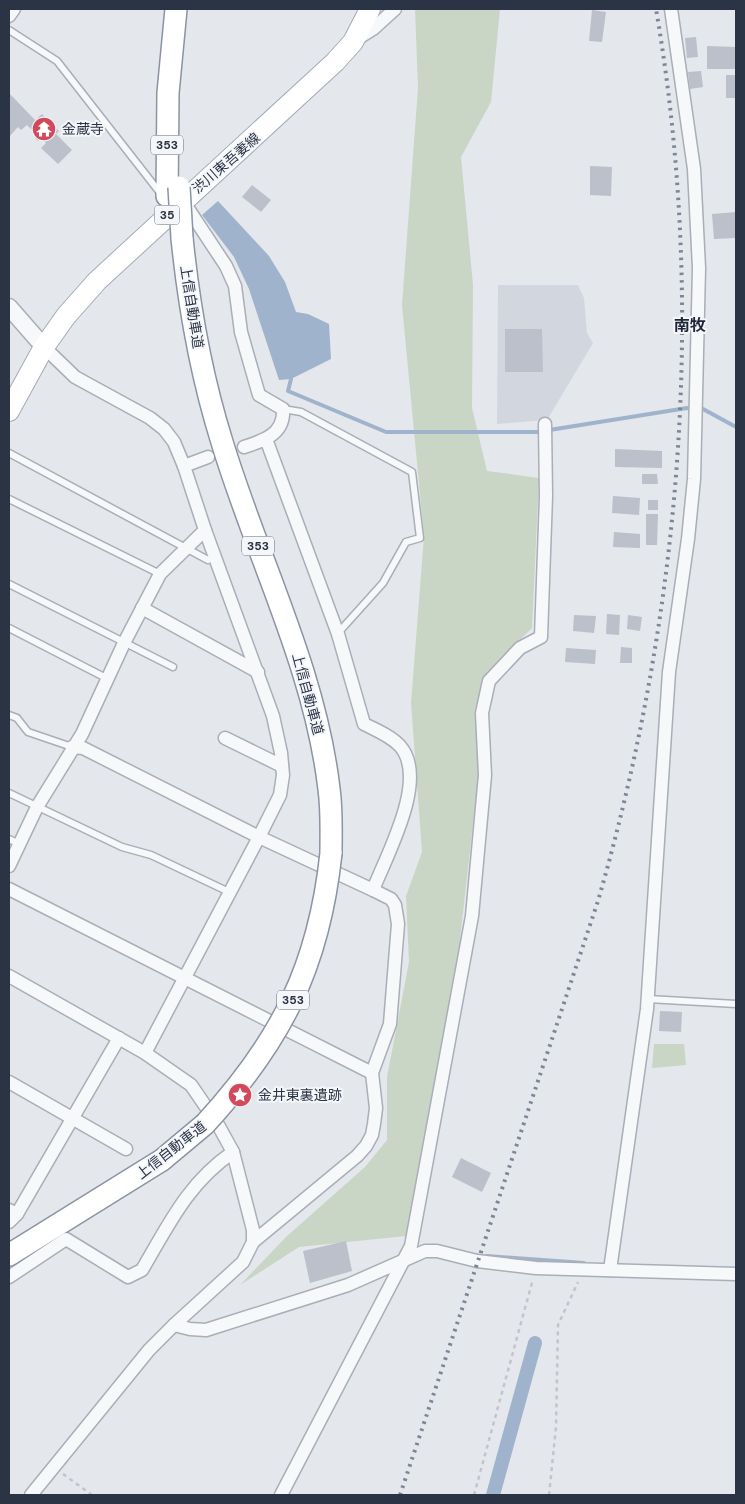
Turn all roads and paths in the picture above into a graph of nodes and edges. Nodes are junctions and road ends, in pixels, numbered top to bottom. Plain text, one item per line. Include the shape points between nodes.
1 (14, 9) edge
2 (176, 9) edge
3 (187, 9) edge
4 (370, 9) edge
5 (395, 9) edge
6 (671, 9) edge
7 (9, 16) edge
8 (9, 30) edge
9 (353, 42) junction
10 (174, 93) junction
11 (178, 205) junction
12 (9, 307) edge
13 (44, 347) junction
14 (10, 406) edge
15 (283, 409) junction
16 (545, 424) dead end
17 (266, 440) junction
18 (244, 447) dead end
19 (9, 454) edge
20 (208, 457) dead end
21 (184, 466) junction
22 (9, 499) edge
23 (205, 530) junction
24 (185, 547) junction
25 (208, 560) dead end
26 (160, 574) junction
27 (9, 584) edge
28 (142, 608) junction
29 (9, 628) edge
30 (338, 634) junction
31 (124, 643) junction
32 (173, 667) dead end
33 (258, 672) junction
34 (108, 679) junction
35 (9, 715) edge
36 (225, 738) dead end
37 (72, 747) junction
38 (282, 766) junction
39 (9, 793) edge
40 (37, 807) junction
41 (259, 837) junction
42 (14, 842) edge
43 (9, 866) edge
44 (9, 889) edge
45 (373, 890) junction
46 (229, 892) junction
47 (9, 976) edge
48 (185, 977) junction
49 (648, 999) junction
50 (736, 1004) edge
51 (118, 1038) junction
52 (145, 1053) junction
53 (372, 1073) junction
54 (9, 1082) edge
55 (71, 1118) junction
56 (202, 1120) junction
57 (126, 1149) dead end
58 (233, 1152) junction
59 (12, 1215) edge
60 (9, 1242) edge
61 (253, 1242) junction
62 (9, 1256) edge
63 (405, 1258) junction
64 (536, 1268) junction
65 (584, 1269) junction
66 (610, 1270) junction
67 (736, 1274) edge
68 (9, 1277) edge
69 (174, 1325) junction
70 (54, 1467) junction
71 (31, 1495) edge
72 (92, 1495) edge
73 (281, 1495) edge
74 (474, 1495) edge
75 (549, 1495) edge

1 - 7 street
2 - 10 highway, 上信自動車道 / 353
3 - 10 highway, 上信自動車道 / 353
4 - 9 main road, 渋川東吾妻線 / 35
5 - 9 street
6 - 49 street via 694,169 699,268 694,478 669,672
8 - 11 lane via 57,61
9 - 11 main road, 渋川東吾妻線 / 35 via 277,117
10 - 56 highway, 上信自動車道 / 353, bridge via 178,158 177,239 186,340 210,447 291,666 309,734 325,854 297,961 279,1005 244,1062
11 - 13 main road, 渋川東吾妻線 / 35 via 96,281
11 - 15 street via 226,266 235,286 242,332 260,395
12 - 13 street
13 - 14 main road, 渋川東吾妻線 / 35
13 - 21 street via 75,377 164,429 174,442
15 - 17 street via 279,428
15 - 30 lane via 301,412 412,472 420,538 406,542 383,583
16 - 63 street via 542,637 520,648 489,681 483,706 485,775 472,916 418,1218
17 - 18 street
17 - 30 street
19 - 24 lane
20 - 21 street
21 - 23 street
22 - 26 lane
23 - 24 street
23 - 33 street
24 - 25 lane
24 - 26 street
26 - 28 street
27 - 31 lane
28 - 31 street
28 - 33 street
29 - 34 lane
30 - 45 street via 364,724 398,744 410,768 409,796
31 - 32 lane
31 - 34 street
33 - 38 street via 273,716
34 - 37 street via 82,734
35 - 37 lane via 17,718 28,732
36 - 38 street
37 - 40 street
37 - 41 street via 83,748 108,760
38 - 41 street via 280,794
39 - 40 lane
40 - 42 street
40 - 46 lane
41 - 45 street
41 - 46 street
42 - 43 street
44 - 48 street
45 - 53 street via 396,905 398,924 390,1024
46 - 48 street
47 - 51 street
48 - 52 street
48 - 53 street
49 - 50 lane
49 - 66 street
51 - 52 street
51 - 55 street
52 - 58 street via 191,1085
53 - 61 street via 376,1108 372,1135 366,1146
54 - 55 street
55 - 57 street
55 - 59 street
56 - 60 highway, 上信自動車道 / 353 via 115,1178
56 - 62 highway, 上信自動車道 / 353 via 162,1160
58 - 61 street via 253,1230
58 - 68 street via 213,1165 190,1190 142,1270 128,1277 66,1239
61 - 69 street via 243,1262
63 - 64 street via 425,1251 437,1251 477,1261
63 - 69 street via 348,1285 206,1330
63 - 73 street
64 - 65 street
64 - 74 path
65 - 66 street
65 - 75 path via 558,1325 556,1427
66 - 67 street
69 - 70 street via 149,1350
70 - 71 street
70 - 72 path

